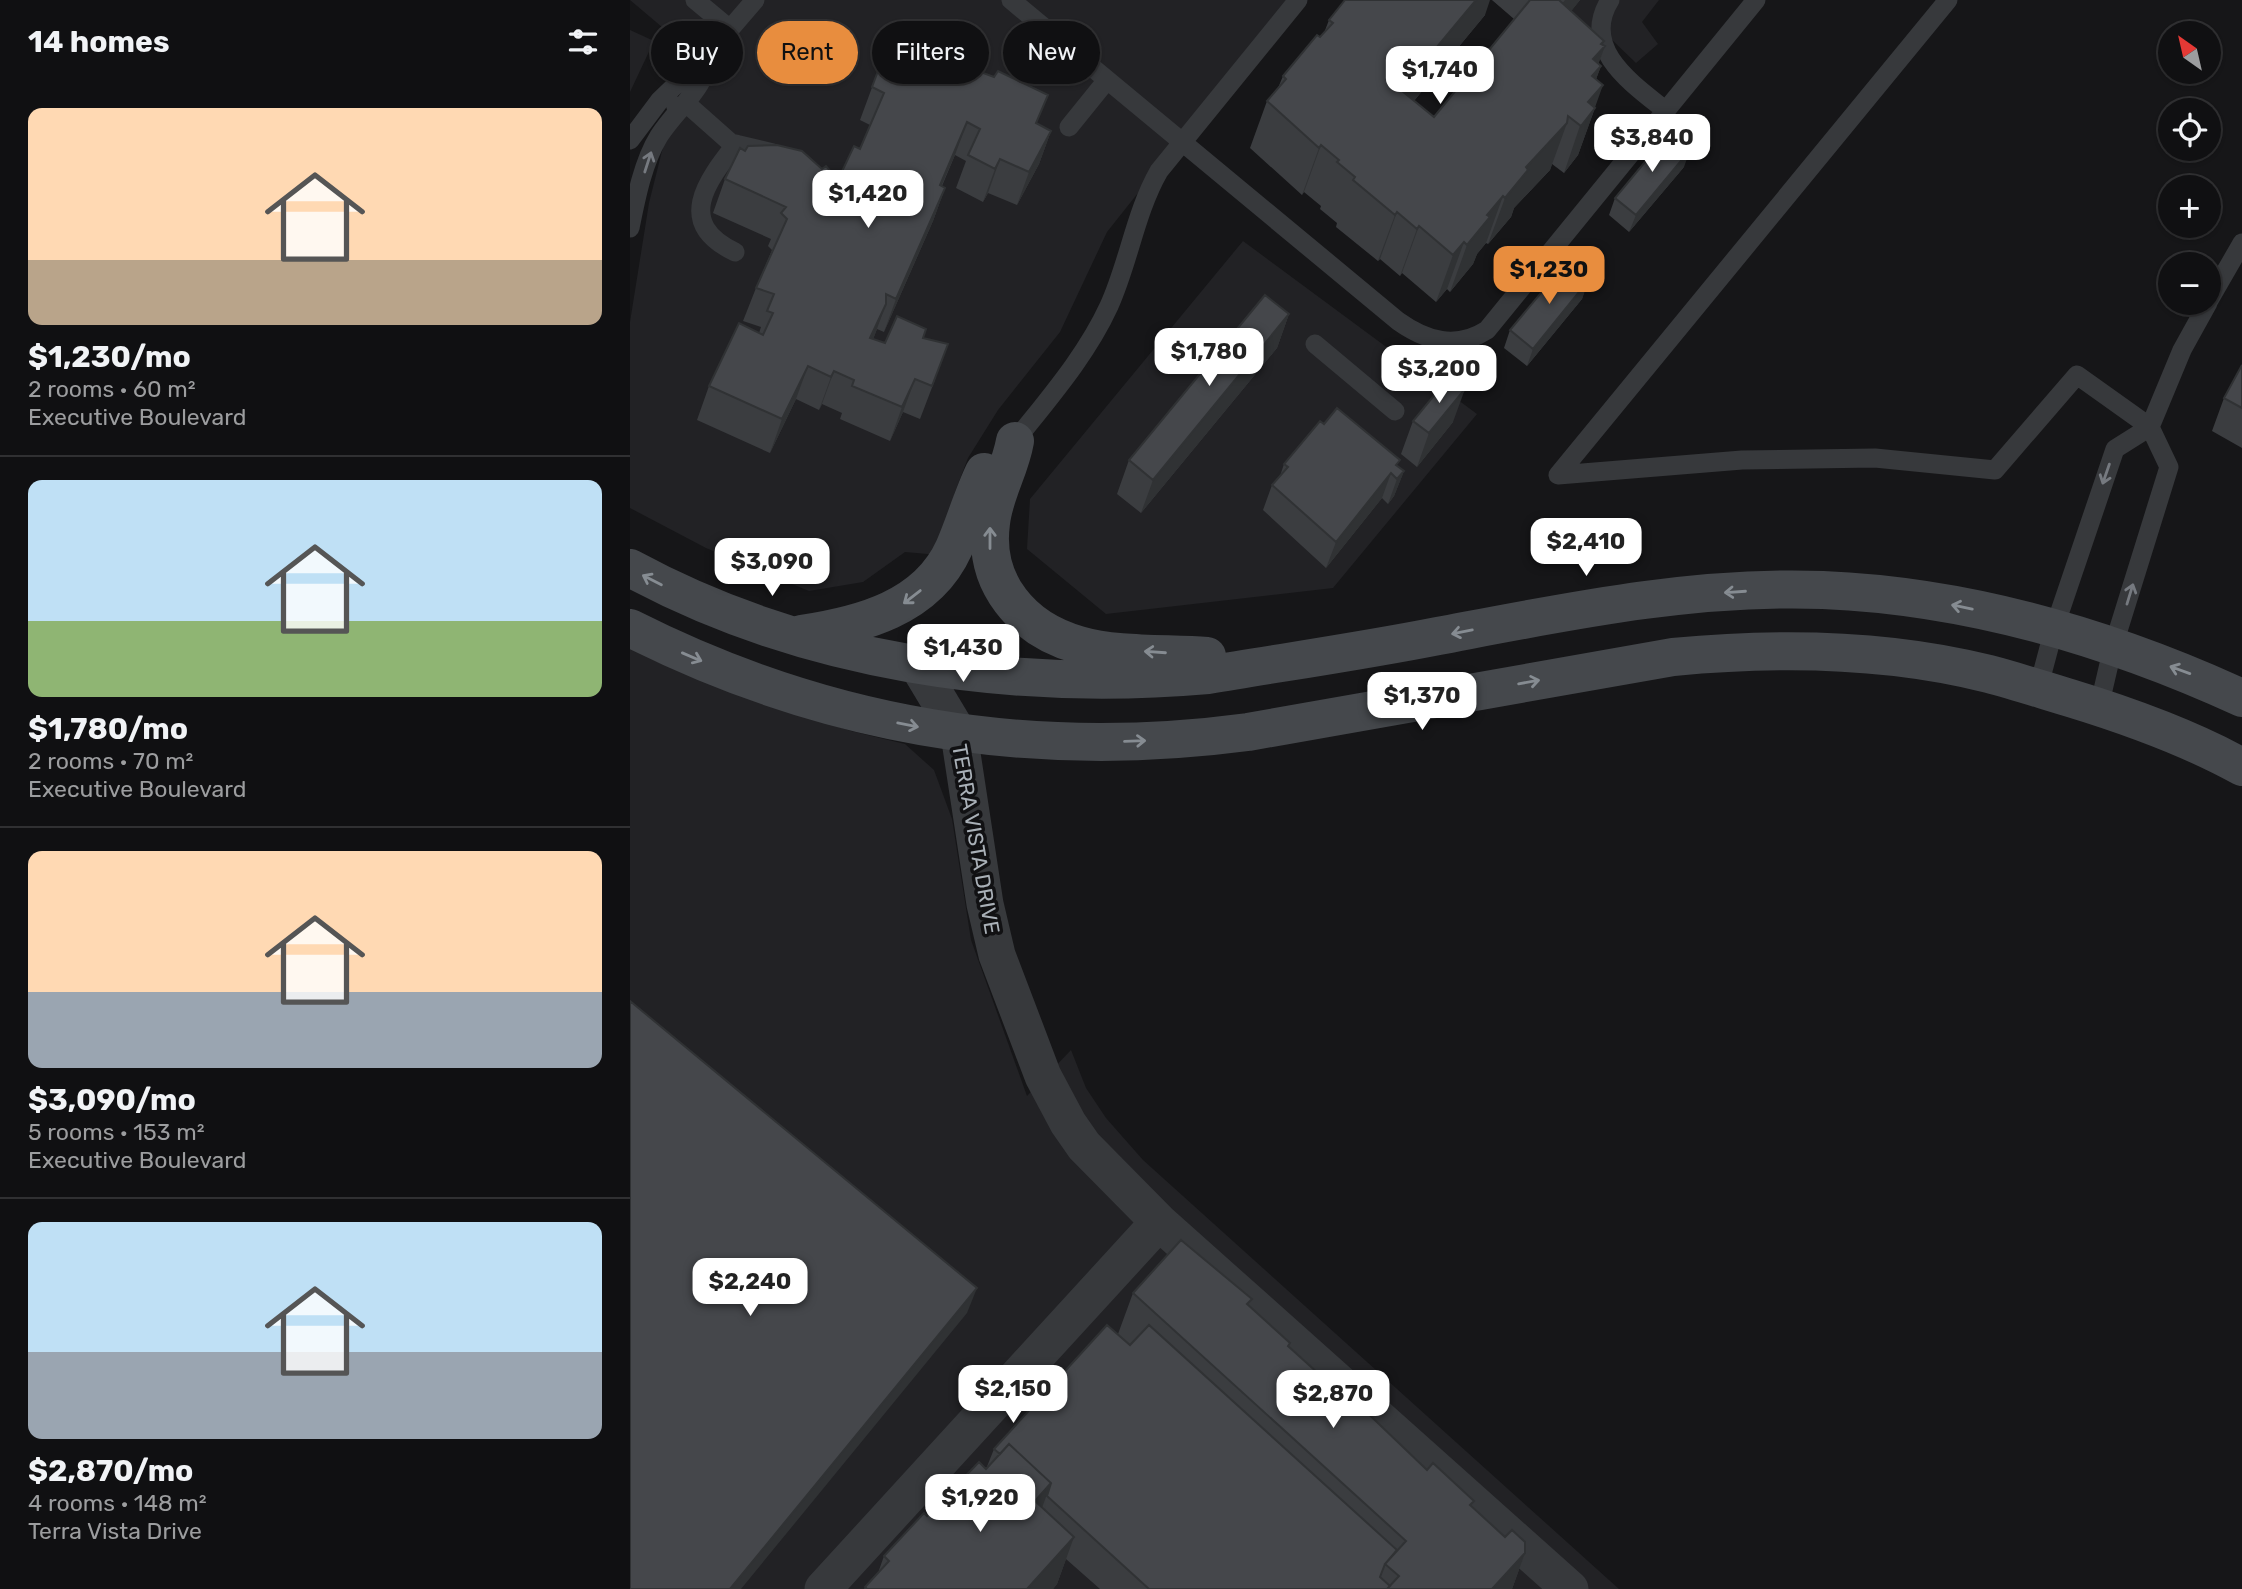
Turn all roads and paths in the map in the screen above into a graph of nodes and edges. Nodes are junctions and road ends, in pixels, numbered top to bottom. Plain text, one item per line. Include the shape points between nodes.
1 (695, 0) edge
2 (755, 0) edge
3 (1011, 0) edge
4 (1298, 0) edge
5 (1609, 0) edge
6 (1756, 0) edge
7 (1948, 0) edge
8 (720, 21) edge
9 (737, 21) edge
10 (1107, 80) junction
11 (679, 84) edge
12 (700, 84) edge
13 (687, 104) junction
14 (1665, 110) junction
15 (648, 115) junction
16 (1069, 127) dead end
17 (630, 141) edge
18 (1180, 142) junction
19 (736, 144) junction
20 (777, 155) edge
21 (630, 228) edge
22 (2242, 243) edge
23 (734, 252) dead end
24 (2221, 279) edge
25 (2201, 315) edge
26 (1315, 344) dead end
27 (1395, 411) dead end
28 (2150, 426) junction
29 (1014, 441) junction
30 (630, 568) edge
31 (630, 628) edge
32 (2054, 629) junction
33 (793, 635) junction
34 (2113, 647) junction
35 (917, 664) junction
36 (1271, 664) junction
37 (2038, 689) junction
38 (2242, 698) edge
39 (2099, 707) junction
40 (958, 734) junction
41 (2242, 767) edge
42 (1159, 1222) junction
43 (824, 1589) edge
44 (1570, 1589) edge

1 - 8 lane
2 - 9 lane
3 - 10 lane
4 - 18 lane
5 - 14 lane via 1600,16 1607,53 1628,80
6 - 14 lane
7 - 28 lane via 1558,475 1742,460 1875,458 1995,470 2077,374
10 - 16 lane
10 - 18 lane
11 - 15 lane
12 - 13 lane
13 - 15 lane
13 - 19 lane
21 -> 13 lane via 652,149
14 - 18 lane via 1487,330 1459,341 1414,333
15 - 17 lane
18 - 29 lane via 1146,194 1120,279 1089,343
19 - 20 lane
19 - 23 lane via 711,175 700,216 716,243
22 - 24 lane
25 - 28 lane
26 - 27 lane
28 -> 32 lane via 2115,449
34 -> 28 lane via 2169,467
29 -> 33 street via 987,467 943,568 912,598 874,618
36 -> 29 street via 1081,646 1049,633 1019,612 999,586 990,552 995,503 1012,461
33 -> 30 street via 695,601
31 -> 40 street via 809,702
32 - 34 street
32 -> 36 street via 1951,604 1824,590 1761,590 1613,604
32 - 37 lane
33 - 35 street
38 -> 34 street
34 - 39 lane
35 - 36 street via 1017,677 1138,681
35 - 40 street, TERRA VISTA DRIVE
37 - 39 street
40 -> 37 street via 1041,741 1184,740 1600,669 1736,651 1925,662
39 - 41 street via 2168,732
40 - 42 street, TERRA VISTA DRIVE via 997,955 1043,1076 1084,1146
42 - 43 street
42 - 44 street, TERRA VISTA DRIVE

